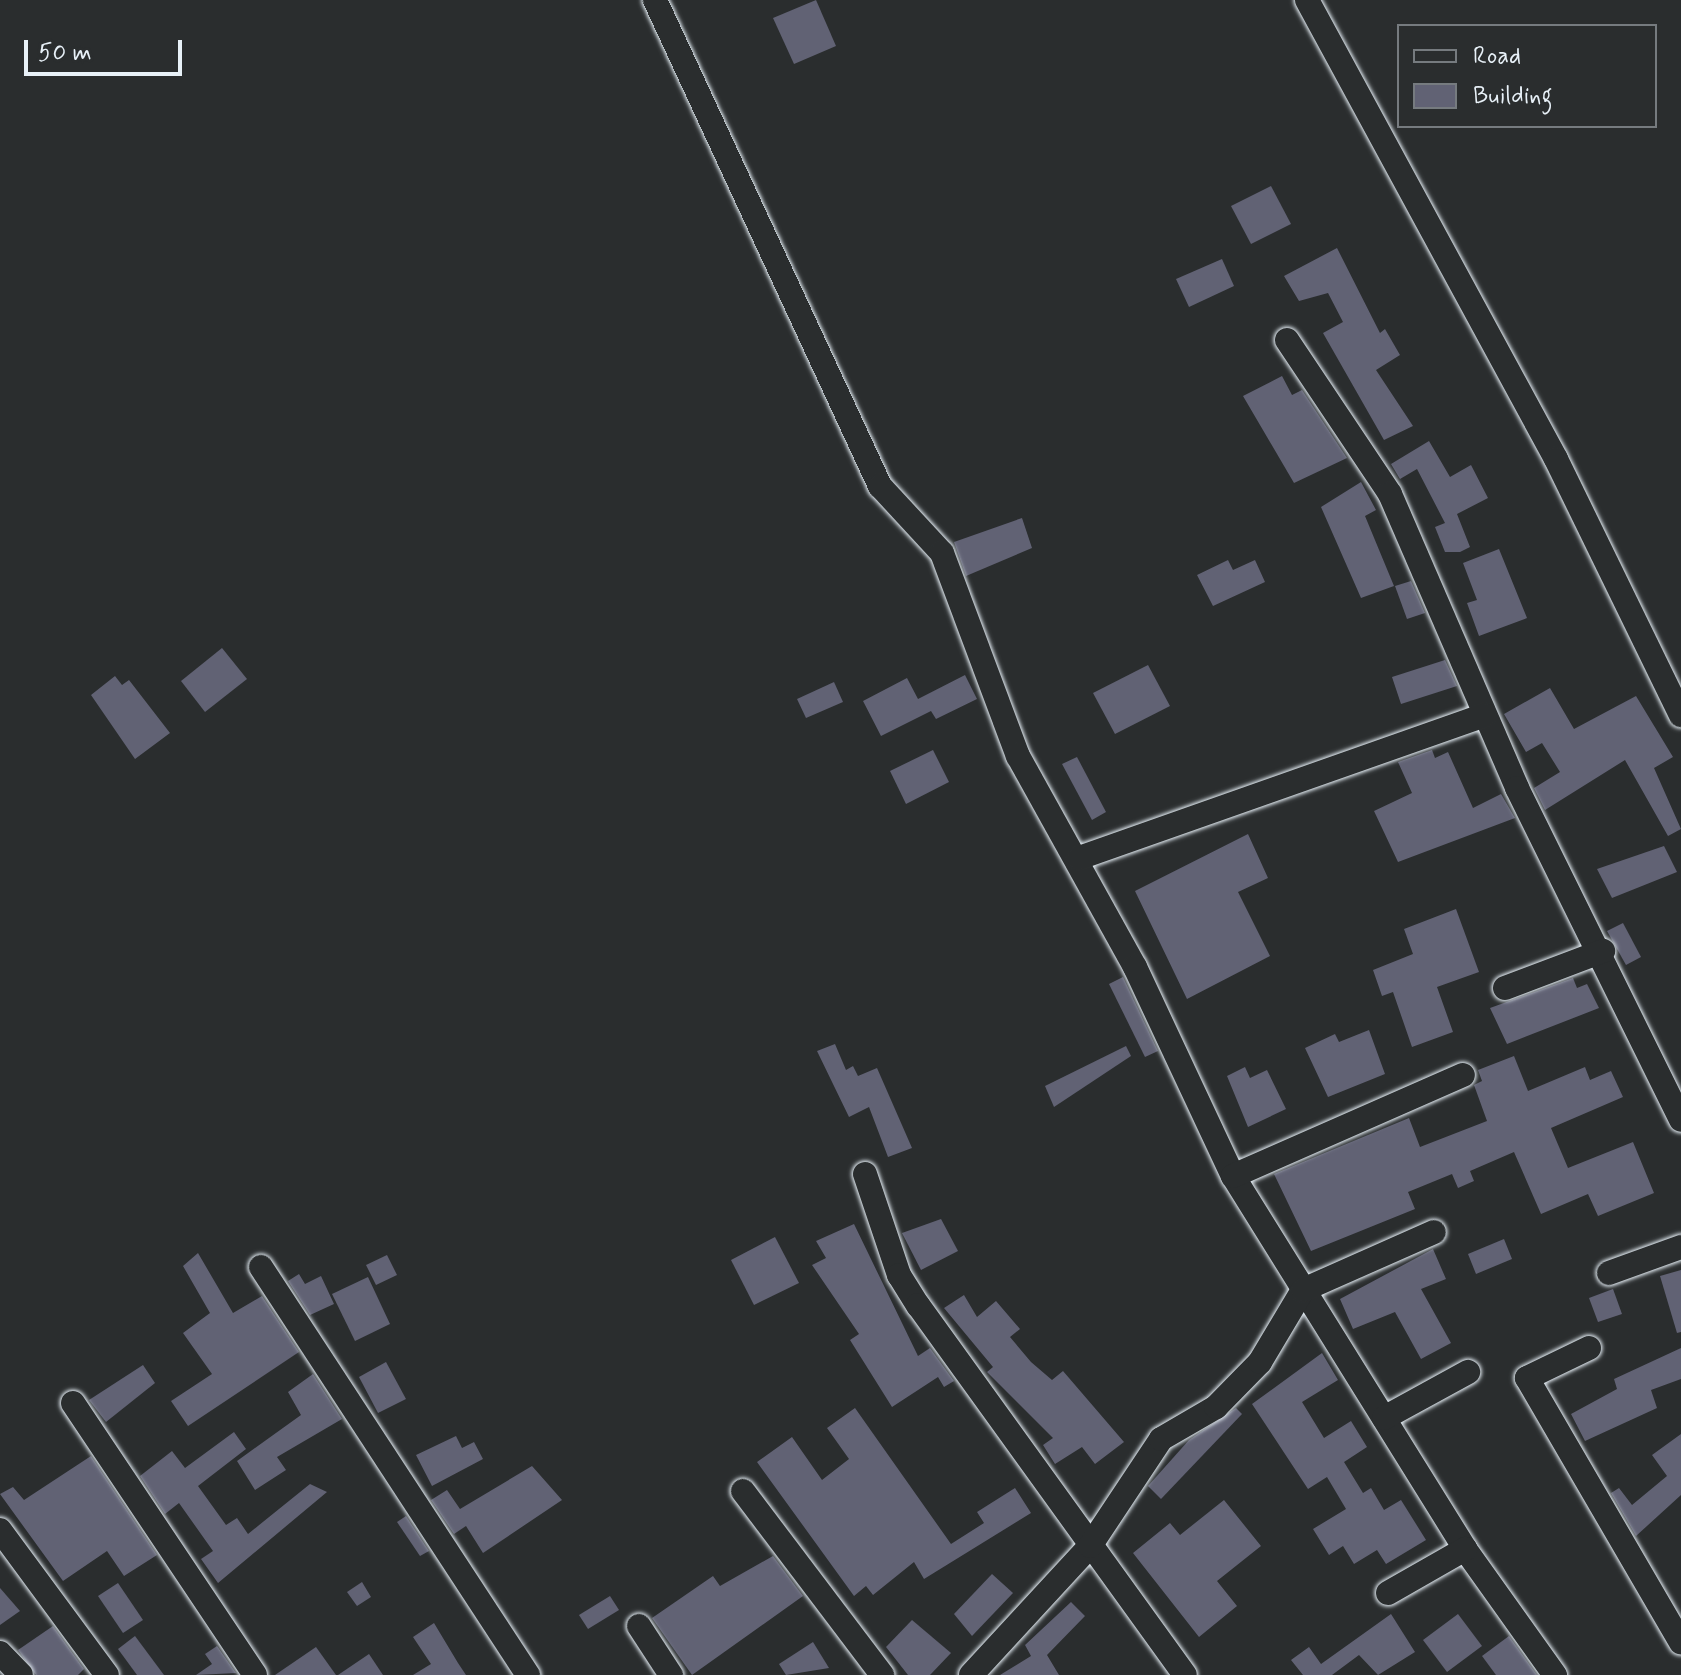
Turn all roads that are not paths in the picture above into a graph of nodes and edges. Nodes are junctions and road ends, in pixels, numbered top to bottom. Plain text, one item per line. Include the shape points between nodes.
1 (655, 0) edge
2 (1307, 0) edge
3 (1287, 340) dead end
4 (1485, 715) junction
5 (1681, 715) edge
6 (1079, 858) junction
7 (1603, 951) junction
8 (1505, 988) dead end
9 (1463, 1075) dead end
10 (1681, 1120) edge
11 (865, 1174) dead end
12 (1233, 1176) junction
13 (1434, 1232) dead end
14 (1681, 1247) edge
15 (261, 1267) dead end
16 (1609, 1273) dead end
17 (1303, 1290) junction
18 (1589, 1348) dead end
19 (1468, 1372) dead end
20 (73, 1403) dead end
21 (1384, 1418) junction
22 (743, 1491) dead end
23 (0, 1530) edge
24 (1090, 1546) junction
25 (1465, 1549) junction
26 (1388, 1593) dead end
27 (639, 1626) dead end
28 (1681, 1643) edge
29 (0, 1653) edge
30 (21, 1675) edge
31 (107, 1675) edge
32 (255, 1675) edge
33 (528, 1675) edge
34 (671, 1675) edge
35 (882, 1675) edge
36 (971, 1675) edge
37 (1185, 1675) edge
38 (1555, 1675) edge

1 - 6 street via 880,486 942,553 1018,756
2 - 5 street via 1556,459
3 - 4 street via 1390,494
4 - 6 street
4 - 7 street
6 - 12 street
7 - 8 street
7 - 10 street
9 - 12 street
11 - 24 street via 899,1275
12 - 17 street
13 - 17 street
14 - 16 street
15 - 33 street
17 - 21 street
17 - 24 street via 1260,1362 1227,1396 1161,1439
18 - 28 street via 1527,1378
19 - 21 street
20 - 32 street
21 - 25 street
22 - 35 street
23 - 31 street
24 - 36 street
24 - 37 street
25 - 26 street
25 - 38 street
27 - 34 street
29 - 30 street

